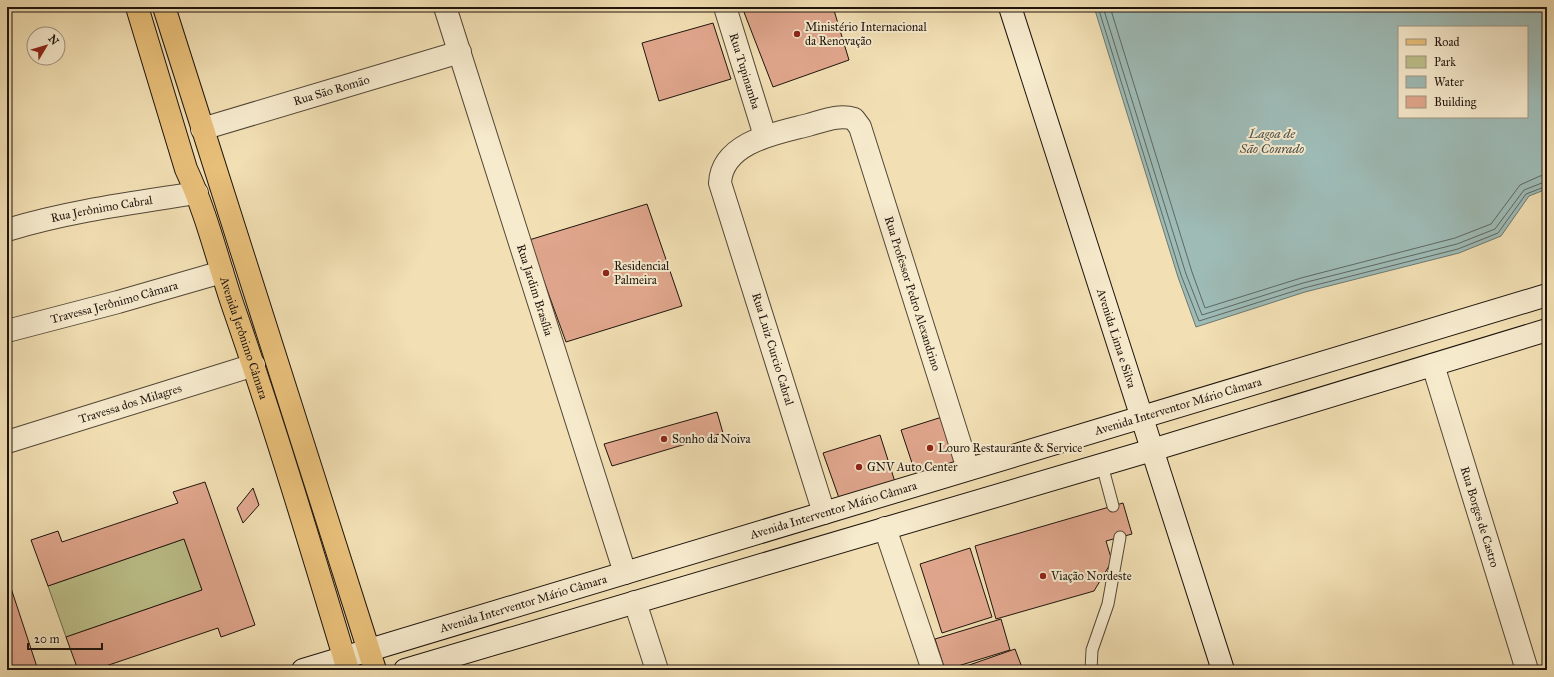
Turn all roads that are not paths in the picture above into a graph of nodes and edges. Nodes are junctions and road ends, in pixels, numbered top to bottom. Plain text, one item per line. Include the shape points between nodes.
1 (137, 7) edge
2 (164, 7) edge
3 (445, 7) edge
4 (724, 7) edge
5 (1010, 7) edge
6 (460, 52) junction
7 (202, 129) junction
8 (765, 136) junction
9 (197, 193) junction
10 (7, 230) edge
11 (222, 272) junction
12 (1547, 295) edge
13 (1547, 330) edge
14 (7, 331) edge
15 (254, 365) junction
16 (1434, 365) junction
17 (1142, 417) junction
18 (7, 442) edge
19 (1152, 450) junction
20 (1102, 465) junction
21 (968, 469) junction
22 (1113, 506) dead end
23 (824, 513) junction
24 (885, 528) junction
25 (1120, 537) dead end
26 (625, 573) junction
27 (635, 602) junction
28 (371, 660) edge
29 (346, 664) edge
30 (303, 670) edge
31 (405, 670) edge
32 (657, 670) edge
33 (933, 670) edge
34 (1091, 670) edge
35 (1223, 670) edge
36 (1527, 670) edge

1 - 9 main road, Avenida Jerônimo Câmara via 186,169
2 - 7 main road, Avenida Jerônimo Câmara
3 - 6 main road, Rua Jardim Brasília
4 - 8 main road, Rua Tupinamba
5 - 17 main road, Avenida Lima e Silva
6 - 7 main road, Rua São Romão
6 - 26 main road, Rua Jardim Brasília
7 - 28 main road, Avenida Jerônimo Câmara
8 - 21 main road, Rua Professor Pedro Alexandrino via 838,118 854,119 860,126
8 - 23 main road, Rua Luiz Curcio Cabral via 744,147 727,162 721,175 721,186
9 - 10 main road, Rua Jerônimo Cabral via 127,204
9 - 11 main road, Avenida Jerônimo Câmara
11 - 14 main road, Travessa Jerônimo Câmara
11 - 15 main road, Avenida Jerônimo Câmara
12 - 17 main road, Avenida Interventor Mário Câmara
13 - 16 main road
15 - 18 main road, Travessa dos Milagres
15 - 29 main road, Avenida Jerônimo Câmara
16 - 19 main road
16 - 36 main road, Rua Borges de Castro
17 - 19 main road, Avenida Lima e Silva
17 - 21 main road, Avenida Interventor Mário Câmara
19 - 20 main road
19 - 35 main road, Avenida Lima e Silva
20 - 22 lane
20 - 24 main road
21 - 23 main road, Avenida Interventor Mário Câmara
23 - 26 main road, Avenida Interventor Mário Câmara
24 - 27 main road
24 - 33 main road
25 - 34 lane via 1108,604 1092,650
26 - 28 main road, Avenida Interventor Mário Câmara
27 - 31 main road
27 - 32 main road
28 - 29 main road, Avenida Interventor Mário Câmara
29 - 30 main road, Avenida Interventor Mário Câmara

